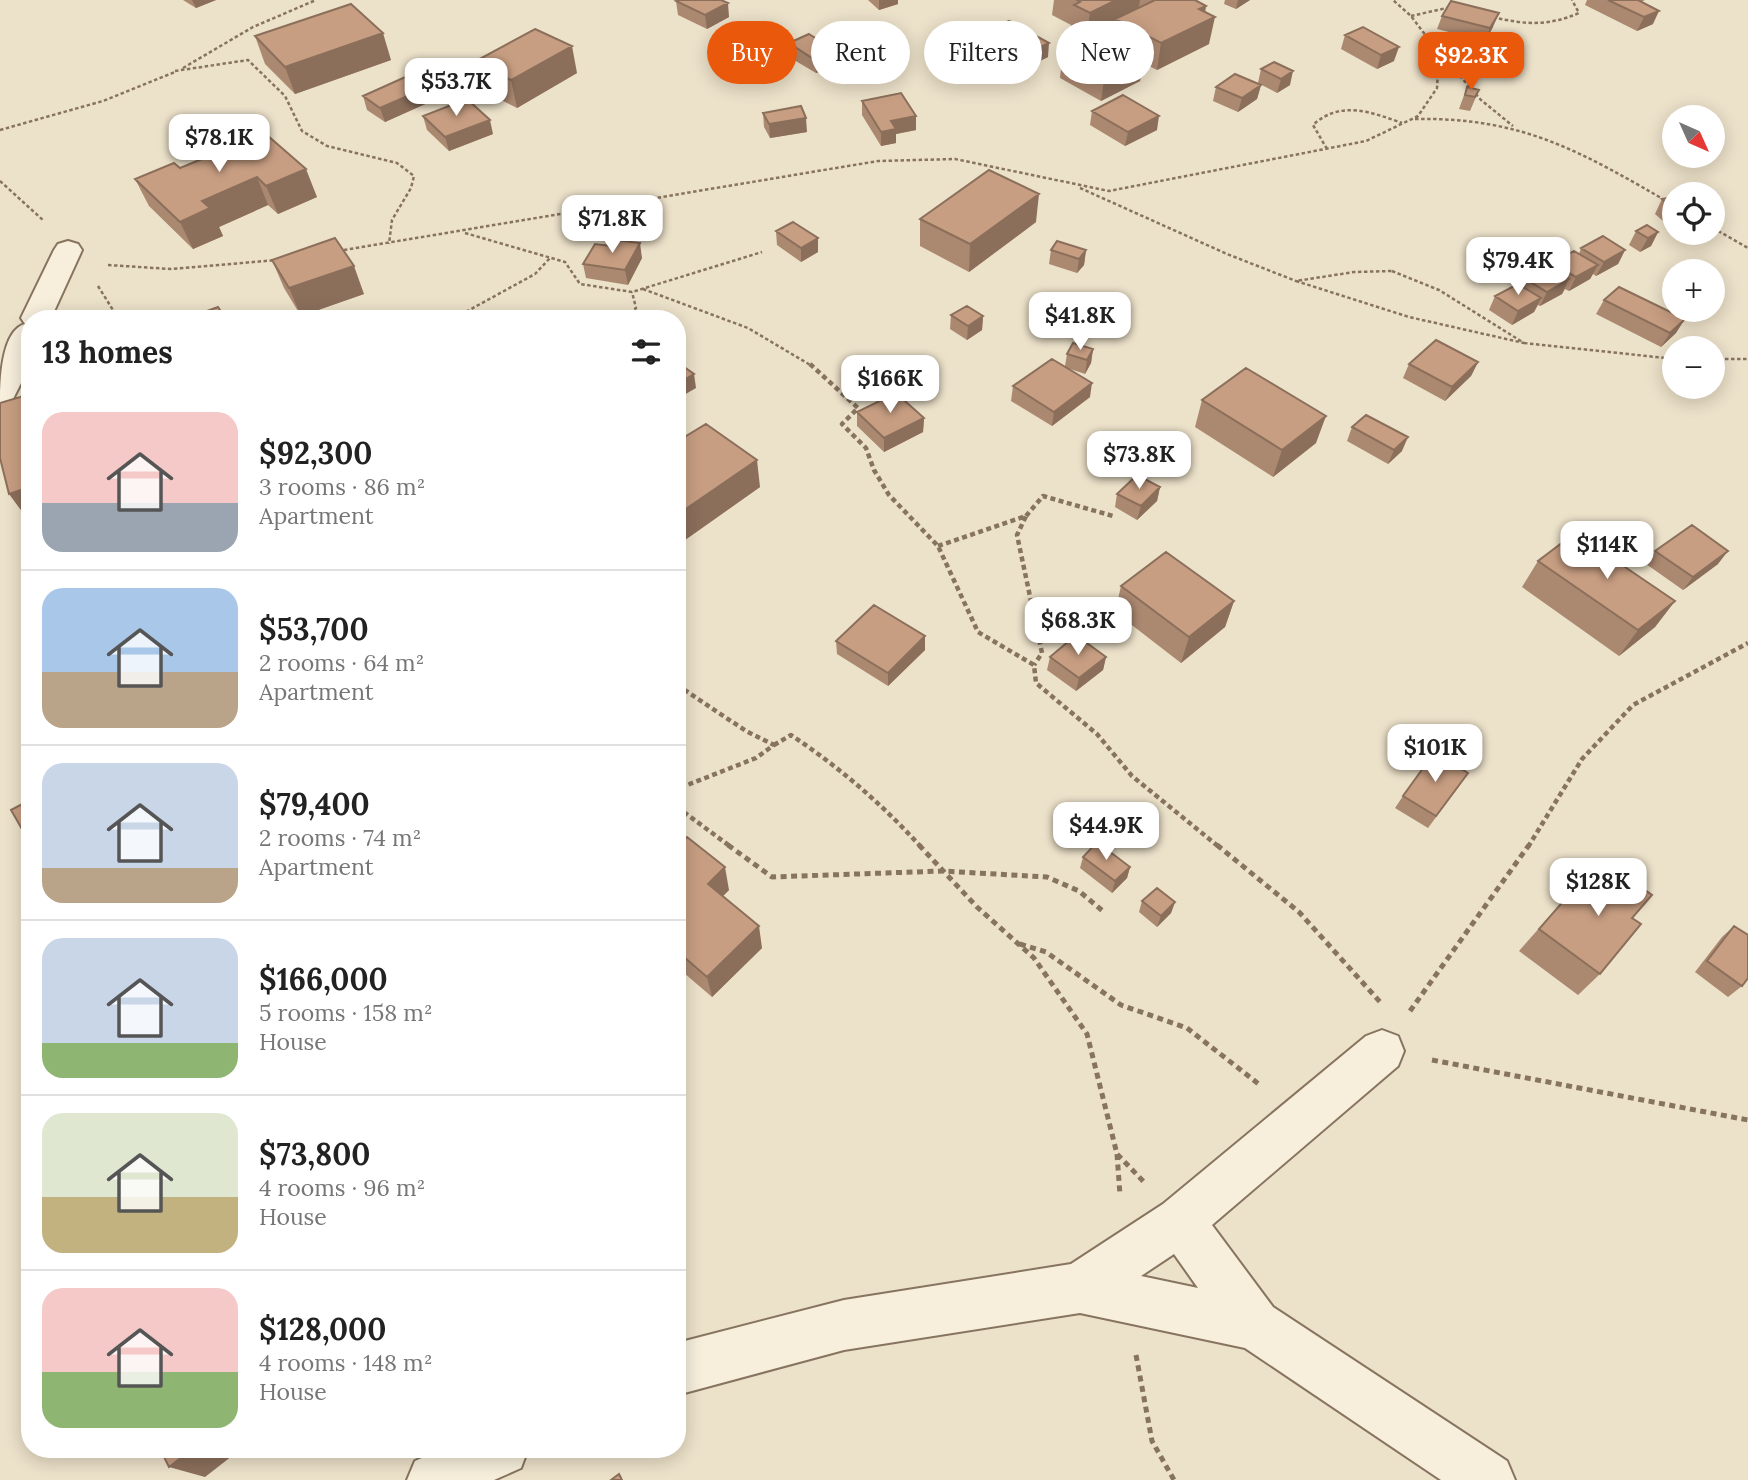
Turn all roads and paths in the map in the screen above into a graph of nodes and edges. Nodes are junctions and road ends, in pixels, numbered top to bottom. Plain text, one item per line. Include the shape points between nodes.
1 (316, 0) edge
2 (1394, 0) edge
3 (1572, 0) edge
4 (1455, 7) edge
5 (1411, 16) junction
6 (1490, 16) edge
7 (1439, 53) junction
8 (176, 71) junction
9 (1410, 119) junction
10 (1403, 123) junction
11 (1515, 127) junction
12 (0, 130) edge
13 (1328, 149) junction
14 (0, 181) edge
15 (1076, 186) junction
16 (1662, 199) edge
17 (464, 232) junction
18 (1725, 235) edge
19 (389, 244) junction
20 (1748, 248) edge
21 (68, 250) junction
22 (337, 251) edge
23 (762, 252) dead end
24 (550, 258) junction
25 (285, 259) edge
26 (1296, 281) junction
27 (643, 289) junction
28 (632, 292) junction
29 (40, 310) edge
30 (469, 310) edge
31 (634, 310) edge
32 (1524, 343) junction
33 (21, 351) edge
34 (1662, 358) edge
35 (1725, 359) edge
36 (1748, 359) edge
37 (0, 396) edge
38 (1026, 516) junction
39 (1113, 516) dead end
40 (938, 546) junction
41 (1748, 643) edge
42 (1034, 665) junction
43 (686, 691) edge
44 (774, 745) junction
45 (686, 785) edge
46 (686, 814) edge
47 (942, 872) junction
48 (1104, 912) dead end
49 (1017, 943) junction
50 (1391, 1038) junction
51 (1311, 1111) junction
52 (1748, 1120) edge
53 (1180, 1221) junction
54 (1103, 1293) junction
55 (1255, 1325) junction
56 (686, 1367) edge
57 (482, 1458) edge
58 (434, 1480) edge
59 (1174, 1480) edge
60 (1488, 1480) edge

1 - 8 path via 253,27
2 - 5 path
3 - 6 path via 1579,13 1554,25 1526,26
4 - 5 path
5 - 7 path
7 - 9 path via 1437,88 1418,116
7 - 11 path via 1481,100
8 - 12 path via 103,101
8 - 19 path via 248,60 285,96 302,131 327,146 397,163 414,176 392,220
9 - 10 path
9 - 11 path via 1466,118
10 - 13 path via 1366,141
10 - 13 path via 1357,108 1322,115 1314,125
11 - 16 path via 1565,147
13 - 15 path via 1109,191
14 - 21 path via 66,241
15 - 17 path via 993,165 933,158 845,166
15 - 26 path
17 - 19 path
17 - 24 path
18 - 20 path
19 - 22 path
21 - 25 path via 114,267 172,269
21 - 29 street
23 - 27 path
24 - 28 path via 565,262 580,284
24 - 30 path via 535,274
26 - 32 path via 1368,307
26 - 32 path via 1392,271 1440,290
27 - 28 path
27 - 40 path via 684,300 806,361 858,408 842,424 866,447 889,495
28 - 31 path
32 - 34 path
33 - 37 street
35 - 36 path
38 - 39 path via 1043,496
38 - 40 path
38 - 42 path via 1017,535 1042,653
40 - 42 path via 978,632
41 - 50 path via 1633,705 1583,759 1544,824
42 - 50 path via 1036,683 1097,734 1132,776 1299,912
43 - 44 path
44 - 45 path via 756,758
44 - 47 path via 791,735 820,754 884,807
46 - 47 path via 772,877
47 - 48 path via 1047,877 1079,891
47 - 49 path
49 - 51 path via 1046,952 1121,1005 1187,1028 1253,1082
49 - 53 path via 1034,958 1087,1034 1117,1154
50 - 51 street
50 - 52 path
51 - 53 street
53 - 54 street
53 - 55 street
54 - 55 street
54 - 56 street via 844,1325
54 - 59 path via 1152,1441
55 - 60 street
57 - 58 street

